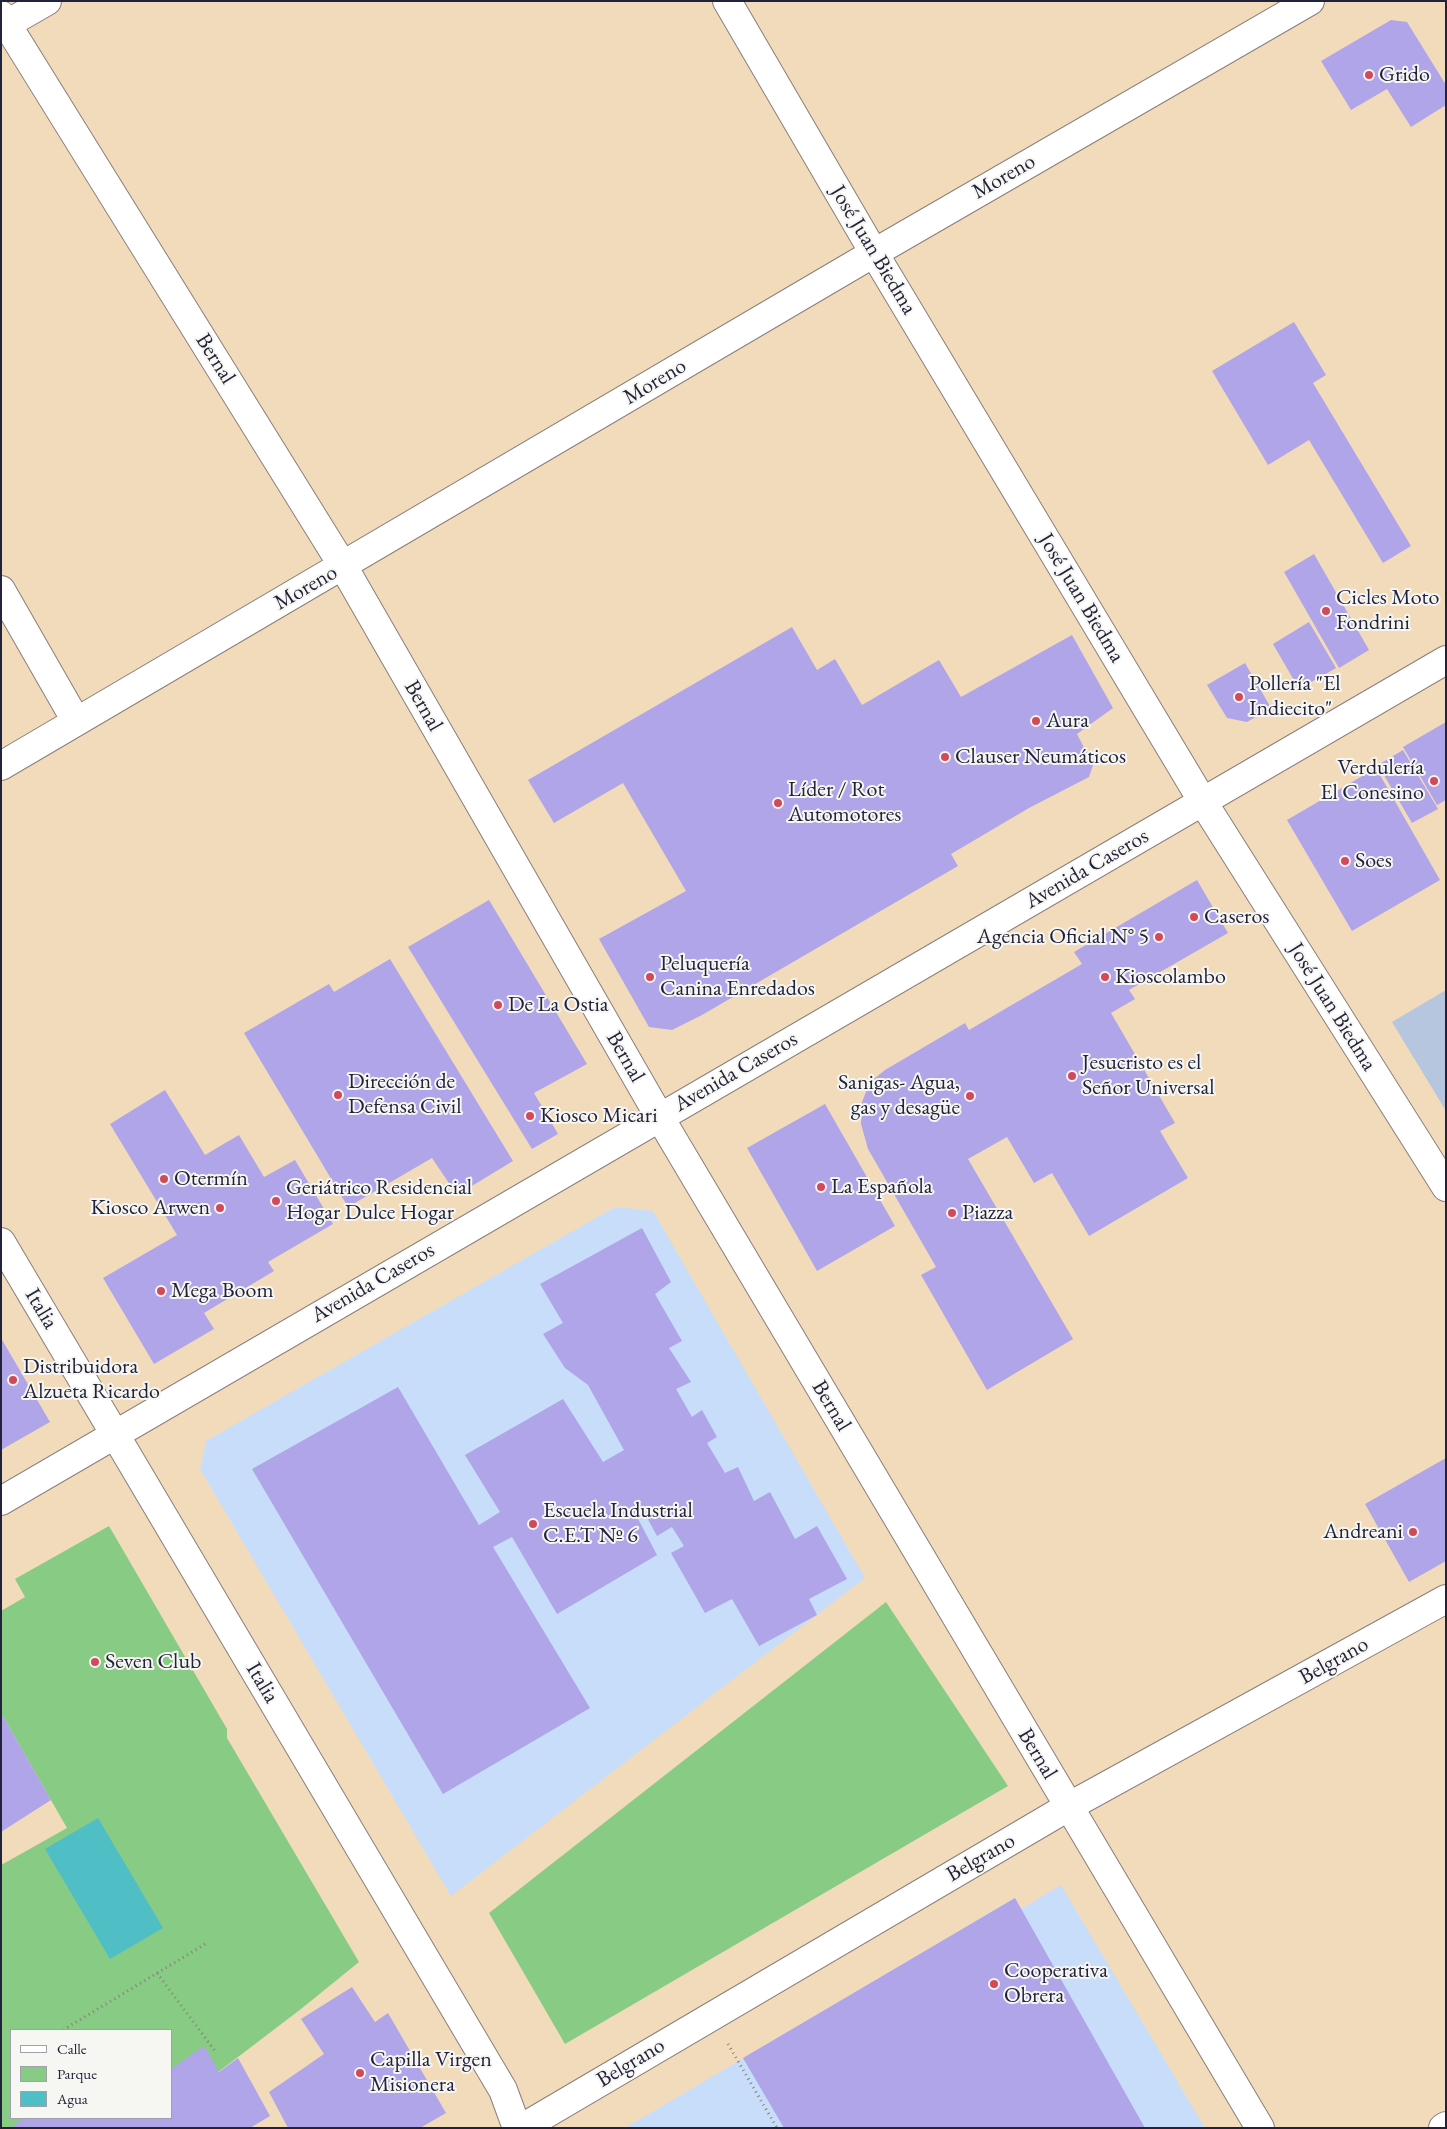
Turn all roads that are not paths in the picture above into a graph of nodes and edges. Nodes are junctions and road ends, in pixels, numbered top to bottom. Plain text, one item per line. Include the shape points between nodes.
1 (46, 1) edge
2 (727, 1) edge
3 (1310, 1) edge
4 (4, 19) edge
5 (874, 253) junction
6 (343, 566) junction
7 (1, 590) edge
8 (1446, 660) edge
9 (76, 721) junction
10 (1, 766) edge
11 (1204, 802) junction
12 (659, 1116) junction
13 (1446, 1188) edge
14 (1, 1242) edge
15 (114, 1434) junction
16 (1, 1500) edge
17 (1446, 1599) edge
18 (1068, 1807) junction
19 (517, 2128) edge
20 (522, 2128) edge
21 (1260, 2128) edge

1 - 4 street
2 - 5 street, José Juan Biedma
3 - 5 street, Moreno
4 - 6 street, Bernal
5 - 6 street, Moreno
5 - 11 street, José Juan Biedma
6 - 9 street, Moreno
6 - 12 street, Bernal
7 - 9 street
8 - 11 street, Avenida Caseros
9 - 10 street, Moreno
11 - 12 street, Avenida Caseros
11 - 13 street, José Juan Biedma
12 - 15 street, Avenida Caseros
12 - 18 street, Bernal
14 - 15 street, Italia
15 - 16 street, Avenida Caseros
15 - 19 street, Italia via 503,2090
17 - 18 street, Belgrano
18 - 20 street, Belgrano
18 - 21 street, Bernal

